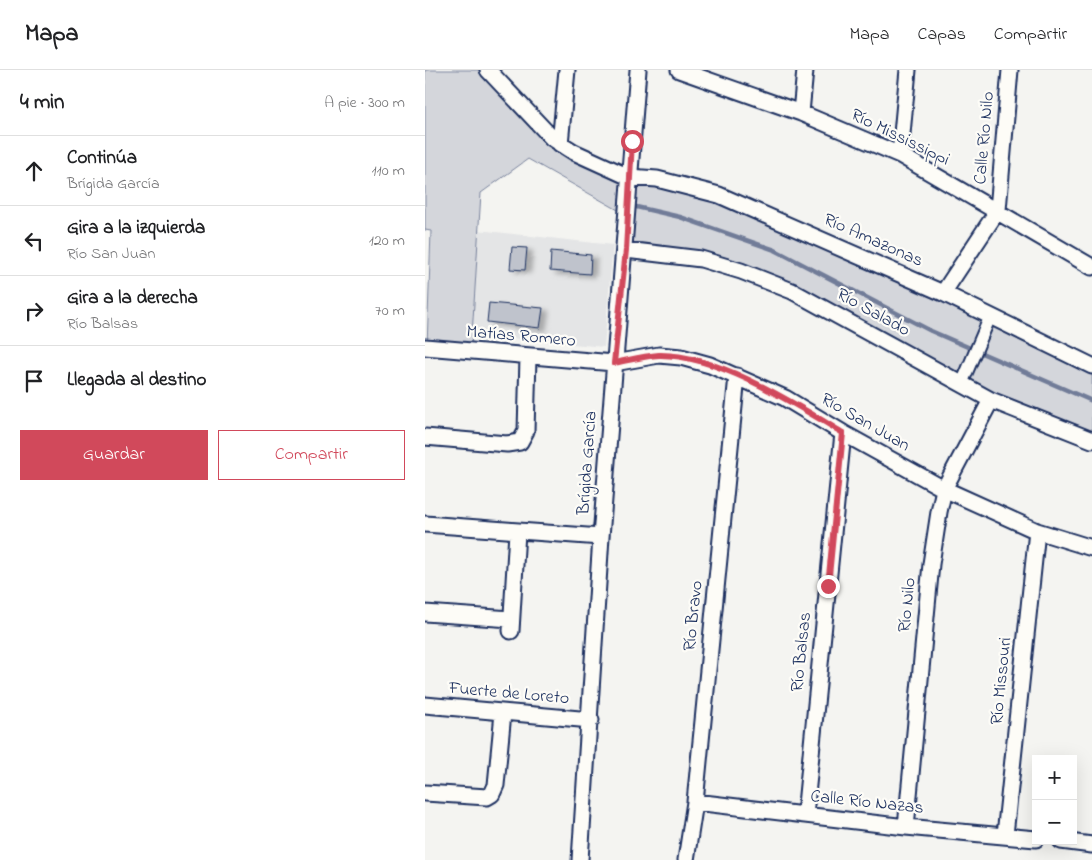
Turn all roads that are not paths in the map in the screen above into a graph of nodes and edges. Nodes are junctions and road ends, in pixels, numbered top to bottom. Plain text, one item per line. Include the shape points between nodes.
1 (488, 70) edge
2 (567, 70) edge
3 (639, 70) edge
4 (679, 70) edge
5 (805, 70) edge
6 (908, 70) edge
7 (1010, 70) edge
8 (801, 113) junction
9 (560, 144) junction
10 (900, 155) junction
11 (629, 176) junction
12 (998, 210) junction
13 (626, 250) junction
14 (1092, 262) edge
15 (943, 293) junction
16 (990, 317) junction
17 (425, 347) edge
18 (527, 356) junction
19 (614, 363) junction
20 (1092, 366) edge
21 (737, 376) junction
22 (962, 383) junction
23 (991, 400) junction
24 (843, 433) junction
25 (425, 437) edge
26 (1092, 440) edge
27 (944, 489) junction
28 (425, 524) edge
29 (1037, 531) junction
30 (517, 532) junction
31 (601, 538) junction
32 (1092, 548) edge
33 (425, 613) edge
34 (425, 706) edge
35 (503, 712) junction
36 (591, 720) junction
37 (425, 792) edge
38 (695, 802) junction
39 (805, 815) junction
40 (906, 827) junction
41 (1005, 835) junction
42 (1032, 838) edge
43 (1077, 843) edge
44 (1092, 845) edge
45 (580, 860) edge
46 (686, 860) edge

1 - 9 street, Río Amazonas
2 - 9 street
3 - 11 street, Brígida García
4 - 8 street, Río Mississippi
5 - 8 street
6 - 10 street
7 - 12 street, Calle Río Nilo
8 - 10 street, Río Mississippi
9 - 11 street, Río Amazonas
10 - 12 street, Río Mississippi
11 - 13 street, Brígida García
11 - 15 street, Río Amazonas via 657,179 719,195
12 - 14 street, Río Mississippi
12 - 15 street
13 - 19 street, Brígida García
13 - 22 street, Río Salado via 701,259 784,287
15 - 16 street, Río Amazonas
16 - 20 street, Río Amazonas
16 - 22 street
17 - 18 street, Matías Romero
18 - 19 street, Matías Romero
18 - 25 street via 526,431 520,442 507,444
19 - 21 street, Río San Juan via 659,355 681,357
19 - 31 street, Brígida García
21 - 24 street, Río San Juan via 785,398
21 - 38 street, Río Bravo
22 - 23 street, Río Salado
23 - 26 street, Río Salado
23 - 27 street, Río Nilo
24 - 27 street, Río San Juan
24 - 39 street, Río Balsas
27 - 29 street, Río San Juan
27 - 40 street, Río Nilo via 931,564
28 - 30 street
29 - 32 street, Río San Juan
29 - 41 street, Río Missouri
30 - 31 street
30 - 33 street via 511,625
31 - 36 street, Brígida García
34 - 35 street, Fuerte de Loreto
35 - 36 street, Fuerte de Loreto
35 - 37 street via 496,785 492,794 487,797
36 - 45 street, Brígida García
38 - 39 street, Calle Río Nazas
38 - 46 street, Río Bravo
39 - 40 street, Calle Río Nazas
40 - 41 street, Calle Río Nazas
41 - 42 street, Calle Río Nazas
43 - 44 street

